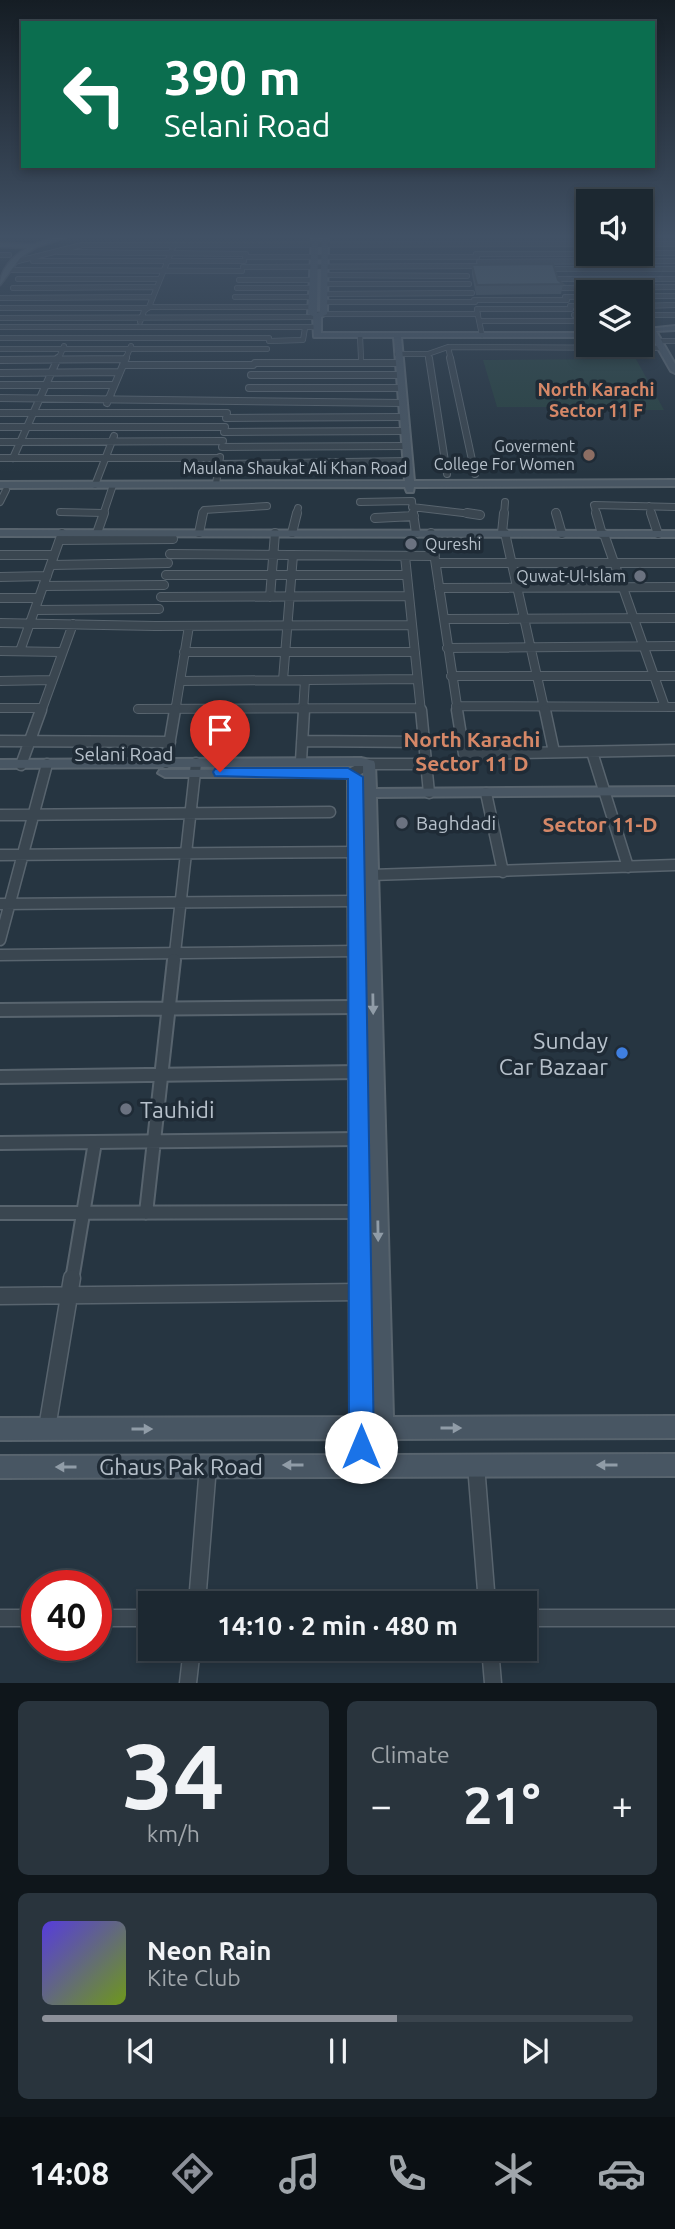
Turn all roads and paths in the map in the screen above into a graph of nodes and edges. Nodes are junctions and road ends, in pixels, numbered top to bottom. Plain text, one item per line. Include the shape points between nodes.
1 (263, 316) edge
2 (316, 316) edge
3 (478, 316) edge
4 (518, 316) edge
5 (59, 317) junction
6 (79, 317) junction
7 (142, 317) junction
8 (209, 317) junction
9 (232, 317) junction
10 (0, 318) edge
11 (479, 321) junction
12 (0, 327) edge
13 (54, 327) junction
14 (73, 327) junction
15 (138, 327) junction
16 (206, 327) junction
17 (229, 327) junction
18 (316, 327) junction
19 (270, 328) junction
20 (305, 328) junction
21 (675, 328) edge
22 (576, 332) edge
23 (653, 334) edge
24 (360, 335) junction
25 (397, 335) junction
26 (482, 335) junction
27 (500, 335) junction
28 (0, 338) edge
29 (68, 338) junction
30 (134, 338) junction
31 (203, 338) junction
32 (653, 338) edge
33 (269, 339) junction
34 (653, 339) edge
35 (657, 341) junction
36 (675, 341) edge
37 (448, 347) junction
38 (503, 347) junction
39 (200, 349) junction
40 (0, 351) edge
41 (266, 351) junction
42 (60, 354) junction
43 (428, 354) junction
44 (675, 354) edge
45 (126, 357) junction
46 (0, 359) edge
47 (361, 359) junction
48 (398, 359) junction
49 (255, 362) junction
50 (333, 363) junction
51 (674, 368) edge
52 (120, 372) junction
53 (0, 373) edge
54 (51, 373) junction
55 (251, 375) junction
56 (318, 375) junction
57 (331, 375) junction
58 (399, 375) junction
59 (0, 385) edge
60 (46, 385) junction
61 (114, 385) junction
62 (249, 388) junction
63 (318, 388) junction
64 (400, 388) junction
65 (0, 398) edge
66 (39, 398) junction
67 (109, 399) junction
68 (246, 401) junction
69 (229, 402) junction
70 (318, 402) junction
71 (401, 402) junction
72 (0, 413) edge
73 (32, 413) junction
74 (104, 413) junction
75 (123, 413) junction
76 (227, 416) junction
77 (402, 417) junction
78 (300, 418) junction
79 (317, 418) junction
80 (3, 427) edge
81 (26, 427) junction
82 (100, 427) junction
83 (118, 427) junction
84 (201, 427) junction
85 (225, 429) junction
86 (404, 431) junction
87 (300, 432) junction
88 (0, 440) edge
89 (198, 441) junction
90 (20, 442) junction
91 (112, 442) junction
92 (222, 444) junction
93 (405, 446) junction
94 (300, 447) junction
95 (0, 458) edge
96 (13, 458) junction
97 (106, 458) junction
98 (196, 458) junction
99 (219, 461) junction
100 (407, 461) junction
101 (300, 463) junction
102 (447, 474) dead end
103 (475, 474) dead end
104 (675, 483) edge
105 (216, 484) junction
106 (95, 485) junction
107 (112, 487) junction
108 (2, 488) edge
109 (675, 489) edge
110 (411, 495) junction
111 (0, 502) edge
112 (360, 502) dead end
113 (505, 502) dead end
114 (267, 506) dead end
115 (649, 506) junction
116 (675, 507) edge
117 (298, 508) dead end
118 (60, 512) dead end
119 (556, 512) dead end
120 (103, 513) junction
121 (480, 515) dead end
122 (414, 516) junction
123 (375, 518) dead end
124 (0, 533) edge
125 (97, 533) junction
126 (200, 533) junction
127 (275, 533) junction
128 (292, 533) junction
129 (416, 533) junction
130 (432, 533) junction
131 (503, 533) junction
132 (562, 534) junction
133 (603, 534) junction
134 (659, 534) junction
135 (675, 534) edge
136 (61, 536) junction
137 (173, 536) junction
138 (170, 554) junction
139 (0, 555) edge
140 (54, 555) junction
141 (274, 555) junction
142 (293, 555) junction
143 (405, 556) junction
144 (435, 560) junction
145 (168, 563) junction
146 (616, 563) junction
147 (675, 563) edge
148 (511, 564) junction
149 (51, 565) junction
150 (271, 575) junction
151 (291, 575) junction
152 (407, 575) junction
153 (47, 576) junction
154 (166, 576) junction
155 (0, 577) edge
156 (164, 585) junction
157 (43, 586) junction
158 (439, 587) junction
159 (516, 587) junction
160 (624, 587) junction
161 (675, 587) edge
162 (409, 596) junction
163 (161, 597) junction
164 (270, 597) junction
165 (290, 597) junction
166 (0, 598) edge
167 (39, 598) junction
168 (159, 609) junction
169 (35, 610) junction
170 (634, 618) junction
171 (675, 618) edge
172 (443, 619) junction
173 (523, 619) junction
174 (0, 623) edge
175 (30, 623) junction
176 (73, 624) junction
177 (412, 625) junction
178 (155, 626) junction
179 (189, 626) junction
180 (289, 626) junction
181 (644, 646) junction
182 (675, 646) edge
183 (530, 647) junction
184 (447, 648) junction
185 (0, 651) edge
186 (20, 651) junction
187 (61, 652) junction
188 (184, 652) junction
189 (286, 652) junction
190 (415, 652) junction
191 (537, 675) junction
192 (451, 676) junction
193 (655, 676) junction
194 (675, 676) edge
195 (417, 678) junction
196 (51, 680) junction
197 (283, 680) junction
198 (304, 680) junction
199 (0, 681) edge
200 (180, 681) junction
201 (456, 706) junction
202 (544, 707) junction
203 (670, 707) edge
204 (0, 708) edge
205 (41, 708) junction
206 (420, 708) junction
207 (138, 709) dead end
208 (175, 709) junction
209 (303, 709) junction
210 (0, 741) edge
211 (29, 741) junction
212 (302, 741) junction
213 (170, 742) junction
214 (424, 742) junction
215 (675, 750) edge
216 (554, 752) junction
217 (592, 752) junction
218 (301, 761) junction
219 (166, 763) junction
220 (0, 764) edge
221 (369, 764) junction
222 (425, 764) junction
223 (21, 765) junction
224 (196, 767) junction
225 (46, 769) junction
226 (0, 773) edge
227 (352, 773) junction
228 (675, 791) edge
229 (604, 792) junction
230 (429, 793) junction
231 (486, 793) junction
232 (362, 794) junction
233 (330, 812) dead end
234 (191, 814) junction
235 (33, 815) junction
236 (0, 816) edge
237 (356, 852) junction
238 (186, 853) junction
239 (0, 855) edge
240 (23, 855) junction
241 (675, 865) edge
242 (628, 867) junction
243 (503, 872) junction
244 (371, 875) junction
245 (356, 901) junction
246 (181, 903) junction
247 (5, 904) edge
248 (0, 940) edge
249 (357, 951) junction
250 (175, 953) junction
251 (0, 955) edge
252 (357, 1007) junction
253 (169, 1009) junction
254 (0, 1010) edge
255 (358, 1072) junction
256 (162, 1074) junction
257 (0, 1076) edge
258 (358, 1139) junction
259 (154, 1141) junction
260 (95, 1142) junction
261 (0, 1143) edge
262 (359, 1212) junction
263 (0, 1213) edge
264 (83, 1213) junction
265 (146, 1213) junction
266 (360, 1292) junction
267 (70, 1295) junction
268 (0, 1296) edge
269 (675, 1427) edge
270 (372, 1428) junction
271 (0, 1429) edge
272 (47, 1429) junction
273 (372, 1465) junction
274 (476, 1465) junction
275 (675, 1465) edge
276 (208, 1466) junction
277 (0, 1468) edge
278 (198, 1591) edge
279 (486, 1591) edge
280 (0, 1618) edge
281 (21, 1618) edge
282 (112, 1618) edge
283 (138, 1618) edge
284 (537, 1618) edge
285 (675, 1618) edge
286 (191, 1661) edge
287 (491, 1661) edge
288 (188, 1683) edge
289 (493, 1683) edge

1 - 9 street
2 - 18 street
3 - 11 street
4 - 11 street
5 - 6 street
5 - 10 street
5 - 13 street
6 - 7 street
6 - 14 street
7 - 8 street
7 - 15 street
8 - 9 street
8 - 16 street
9 - 17 street
11 - 26 street
12 - 13 street
13 - 14 street
14 - 15 street
14 - 29 street
15 - 16 street
15 - 30 street
16 - 17 street
16 - 31 street
17 - 19 street
18 - 20 street
18 - 24 street via 319,335
19 - 20 street
19 - 33 street
20 - 33 street via 303,340
21 - 35 street
22 - 27 street
23 - 35 street
24 - 25 street
24 - 47 street
25 - 26 street
25 - 48 street
26 - 27 street
27 - 38 street
28 - 29 street
29 - 30 street
29 - 42 street
30 - 31 street
30 - 45 street
31 - 33 street
31 - 39 street
32 - 35 street
33 - 41 street
34 - 35 street
35 - 36 street
35 - 38 street
35 - 44 street
35 - 51 street
37 - 38 street
37 - 43 street
37 - 103 street
39 - 41 street
39 - 45 street
40 - 42 street
41 - 45 street
41 - 49 street
42 - 45 street
42 - 45 street
42 - 46 street
42 - 54 street
43 - 48 street
43 - 102 street
45 - 49 street
45 - 52 street
47 - 48 street
47 - 49 street
48 - 50 street
48 - 58 street
49 - 50 street
49 - 55 street
50 - 57 street
52 - 54 street
52 - 61 street
53 - 54 street
54 - 60 street
55 - 56 street
55 - 62 street
56 - 57 street
56 - 63 street
57 - 58 street
58 - 64 street
59 - 60 street
60 - 61 street
60 - 66 street
61 - 67 street
62 - 63 street
62 - 68 street
63 - 64 street
63 - 70 street
64 - 71 street
65 - 66 street
66 - 67 street
66 - 73 street
67 - 69 street
67 - 74 street
68 - 69 street
68 - 70 street
69 - 76 street
70 - 71 street
70 - 79 street
71 - 77 street
72 - 73 street
73 - 74 street
73 - 81 street
74 - 75 street
74 - 82 street
75 - 76 street
75 - 83 street
76 - 78 street
76 - 85 street
77 - 79 street
77 - 86 street
78 - 79 street
78 - 87 street
80 - 81 street
80 - 88 street
81 - 82 street
81 - 90 street
82 - 83 street
83 - 84 street
83 - 91 street
84 - 85 street
84 - 89 street
85 - 87 street
85 - 92 street
86 - 87 street
86 - 93 street
87 - 94 street
88 - 90 street
89 - 91 street
89 - 92 street
89 - 98 street
90 - 91 street
90 - 96 street
91 - 97 street
92 - 94 street
92 - 99 street
93 - 94 street
93 - 100 street
94 - 101 street
95 - 96 street
96 - 97 street
97 - 98 street
97 - 106 street
98 - 99 street
99 - 101 street
99 - 105 street
100 - 101 street
100 - 110 street
104 - 110 street, Maulana Shaukat Ali Khan Road
105 - 107 street, Maulana Shaukat Ali Khan Road
105 - 110 street, Maulana Shaukat Ali Khan Road
106 - 107 street, Maulana Shaukat Ali Khan Road
106 - 108 street, Maulana Shaukat Ali Khan Road
107 - 108 street, Maulana Shaukat Ali Khan Road
107 - 110 street, Maulana Shaukat Ali Khan Road
107 - 120 street
108 - 111 street
109 - 110 street, Maulana Shaukat Ali Khan Road
110 - 112 street
110 - 121 street
110 - 122 street
113 - 131 street
114 - 126 street via 204,510
115 - 116 street
115 - 133 street via 593,505
115 - 134 street
117 - 128 street
118 - 120 street
119 - 132 street
120 - 125 street
122 - 123 street
122 - 129 street
124 - 136 street
125 - 136 street
125 - 137 street
126 - 127 street
126 - 137 street
127 - 128 street
127 - 141 street
128 - 129 street
129 - 130 street
130 - 131 street
130 - 144 street
131 - 132 street
131 - 148 street
132 - 133 street
133 - 134 street
133 - 146 street
134 - 135 street
136 - 137 street
136 - 140 street
137 - 138 street
138 - 141 street
138 - 145 street
139 - 140 street
140 - 149 street
141 - 142 street
141 - 150 street
142 - 143 street
142 - 151 street
143 - 144 street
143 - 152 street
144 - 148 street
144 - 158 street
145 - 149 street
145 - 154 street
146 - 147 street
146 - 148 street
146 - 160 street
148 - 159 street
149 - 153 street
150 - 151 street
150 - 154 street
150 - 164 street
151 - 152 street
151 - 165 street
152 - 162 street
153 - 155 street
153 - 157 street
154 - 156 street
156 - 157 street
156 - 163 street
157 - 167 street
158 - 159 street
158 - 172 street
159 - 160 street
159 - 173 street
160 - 161 street
160 - 170 street
162 - 165 street
162 - 177 street
163 - 164 street
163 - 168 street
164 - 165 street
165 - 180 street
166 - 167 street
167 - 169 street
168 - 169 street
168 - 178 street
169 - 175 street
170 - 171 street
170 - 173 street
170 - 181 street
172 - 173 street
172 - 184 street
173 - 183 street
174 - 175 street
175 - 176 street
175 - 186 street
176 - 178 street
176 - 187 street
177 - 180 street
177 - 190 street
178 - 179 street
179 - 180 street
179 - 188 street
180 - 189 street
181 - 182 street
181 - 183 street
181 - 193 street
183 - 184 street
183 - 191 street
184 - 192 street
185 - 186 street
186 - 187 street
187 - 196 street
188 - 189 street
188 - 200 street
189 - 190 street
189 - 197 street
190 - 195 street
191 - 192 street
191 - 193 street
191 - 202 street
192 - 201 street
193 - 194 street
193 - 203 street
195 - 198 street
195 - 206 street
196 - 199 street
196 - 205 street
197 - 198 street
197 - 200 street
198 - 209 street
200 - 208 street
201 - 202 street
201 - 216 street via 464,754
202 - 203 street
202 - 216 street
204 - 205 street
205 - 211 street
206 - 209 street
206 - 214 street
207 - 208 street
208 - 209 street
208 - 213 street
209 - 212 street
210 - 211 street
211 - 213 street
211 - 223 street
212 - 214 street
212 - 218 street
213 - 219 street
214 - 222 street
215 - 217 street
216 - 217 street
217 - 229 street
218 - 221 street, Selani Road
218 - 224 street, Selani Road
219 - 224 street, Selani Road
219 - 225 street, Selani Road
220 - 223 street, Selani Road
221 - 222 street
221 - 227 street
221 - 232 street
222 - 230 street
223 - 225 street, Selani Road
224 - 225 street, Selani Road
224 - 227 street, Selani Road
224 - 234 street
225 - 226 street, Selani Road
225 - 235 street
227 - 232 street
228 - 229 street
229 - 231 street
229 - 242 street
230 - 231 street
230 - 232 street
231 - 243 street
232 - 237 street
232 - 244 street
233 - 234 street
234 - 235 street
234 - 238 street
235 - 236 street
235 - 240 street
237 - 238 street
237 - 245 street
238 - 240 street
238 - 246 street
239 - 240 street
240 - 247 street
241 - 242 street
242 - 243 street
243 - 244 street
244 -> 270 street
245 - 246 street
245 - 249 street
246 - 247 street
246 - 250 street
247 - 248 street
249 - 250 street
249 - 252 street
250 - 251 street
250 - 253 street
252 - 253 street
252 - 255 street
253 - 254 street
253 - 256 street
255 - 256 street
255 - 258 street
256 - 257 street
256 - 259 street
258 - 259 street
258 - 262 street
259 - 260 street
259 - 265 street
260 - 261 street
260 - 264 street
262 - 265 street
262 - 266 street
263 - 264 street
264 - 265 street
264 - 267 street
266 - 267 street
266 - 270 street
267 - 268 street
267 - 272 street
270 -> 269 street
272 -> 270 street
270 - 273 street
271 - 272 street
273 - 274 street, Ghaus Pak Road
273 -> 276 street, Ghaus Pak Road
275 -> 274 street, Ghaus Pak Road
274 - 279 street
276 -> 277 street, Ghaus Pak Road
276 - 278 street
280 - 281 street
282 - 283 street
284 - 285 street
286 - 288 street
287 - 289 street

